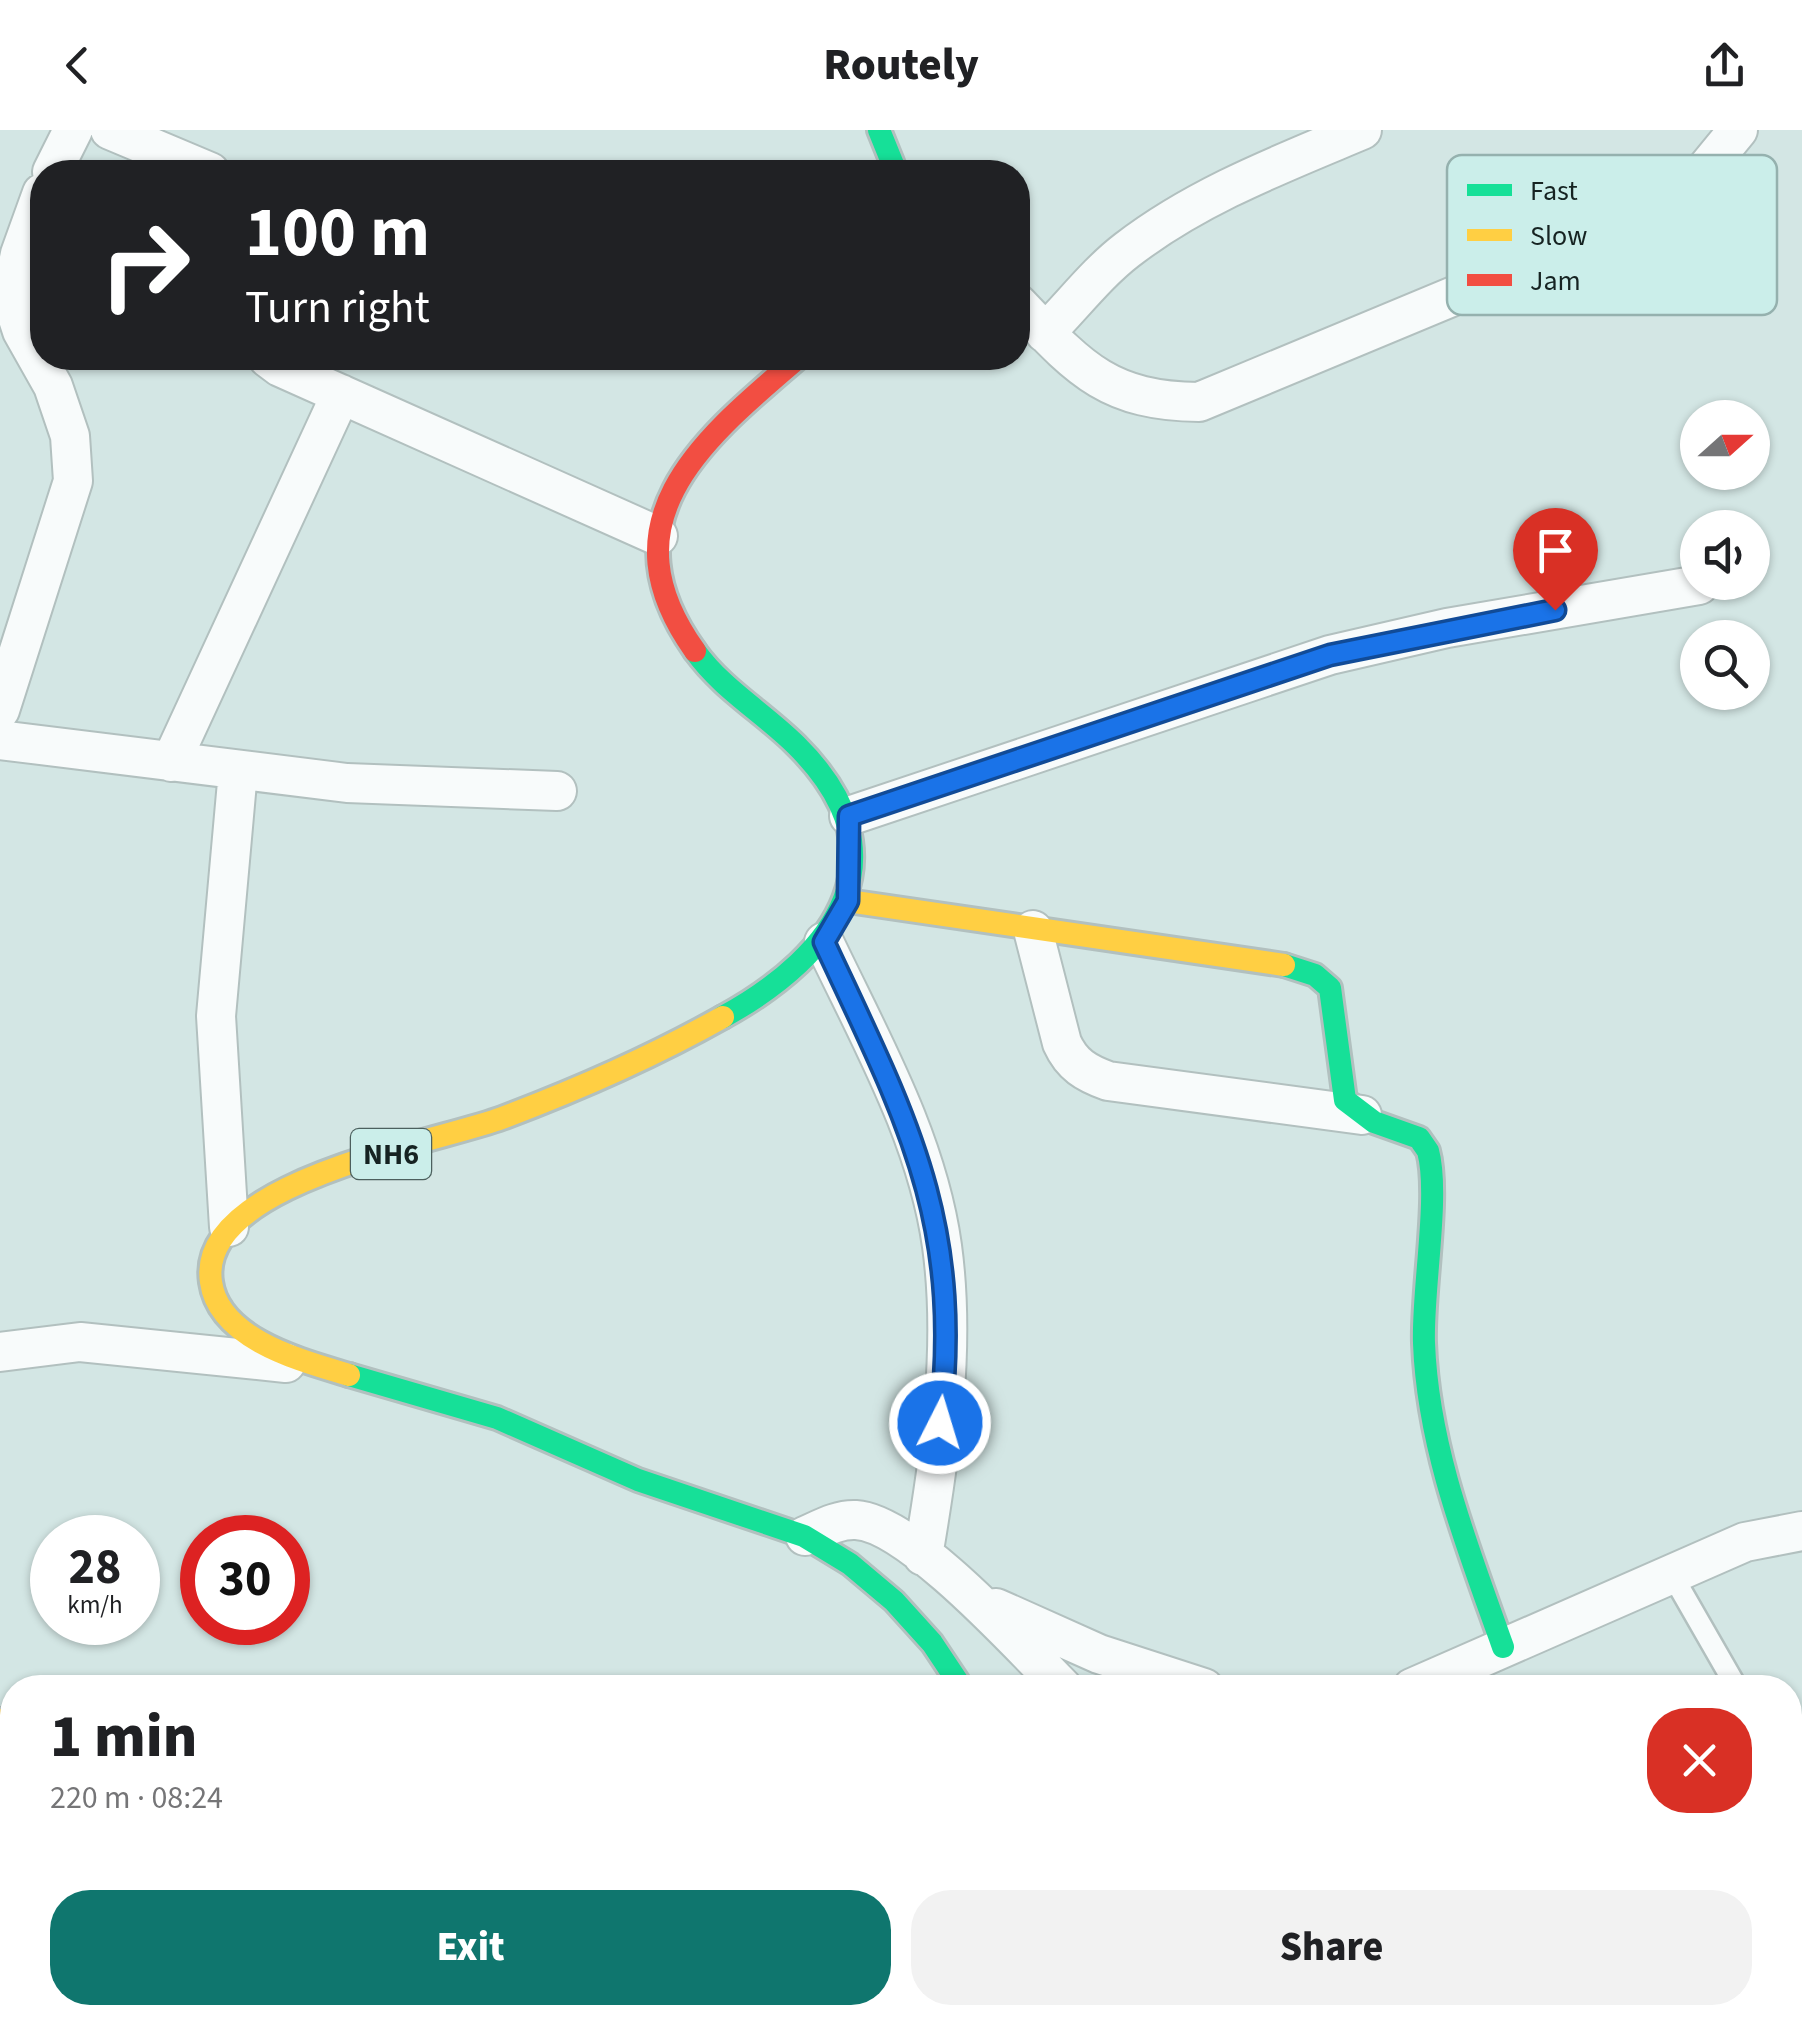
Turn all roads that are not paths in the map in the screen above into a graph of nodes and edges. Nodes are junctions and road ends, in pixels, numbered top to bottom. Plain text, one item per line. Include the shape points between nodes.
1 (73, 130) edge
2 (110, 130) edge
3 (879, 130) edge
4 (1362, 130) edge
5 (1738, 130) edge
6 (1309, 140) edge
7 (1717, 155) edge
8 (58, 160) edge
9 (181, 160) edge
10 (891, 160) edge
11 (30, 226) edge
12 (6, 298) edge
13 (1447, 299) edge
14 (1030, 317) edge
15 (1045, 333) junction
16 (30, 345) edge
17 (44, 370) edge
18 (292, 370) edge
19 (784, 370) edge
20 (341, 394) junction
21 (658, 536) junction
22 (1680, 588) edge
23 (0, 710) edge
24 (0, 740) edge
25 (171, 762) junction
26 (238, 770) junction
27 (557, 792) dead end
28 (849, 816) junction
29 (848, 901) junction
30 (1033, 930) junction
31 (824, 942) junction
32 (1362, 1115) junction
33 (229, 1227) junction
34 (0, 1352) edge
35 (328, 1367) junction
36 (1802, 1531) edge
37 (805, 1536) junction
38 (923, 1556) junction
39 (1671, 1572) junction
40 (972, 1597) junction
41 (1503, 1647) junction
42 (955, 1675) edge
43 (1050, 1675) edge
44 (1163, 1675) edge
45 (1441, 1675) edge
46 (1730, 1675) edge

1 - 8 street
2 - 9 street
3 - 10 main road
4 - 6 street
5 - 7 street
6 - 15 street via 1126,251
11 - 12 street
12 - 16 street
13 - 15 street via 1199,402 1153,402 1108,388
14 - 15 street
17 - 23 street via 70,436 72,481
18 - 20 street
19 - 21 main road via 688,463 662,512
20 - 21 street
20 - 25 street
21 - 28 main road via 655,561 664,601 688,651 823,772
22 - 28 street via 1330,655
24 - 25 street
25 - 26 street
26 - 27 street via 348,783
26 - 33 street via 216,1016
28 - 29 main road, NH6
29 - 30 main road
29 - 31 main road, NH6
30 - 32 street via 1062,1044 1086,1073
30 - 32 main road via 1278,964 1315,975 1330,988 1345,1100
31 - 33 main road, NH6 via 733,1011 650,1055 456,1134 289,1186
31 - 38 street via 902,1106 942,1245 948,1330
32 - 41 main road via 1414,1130 1427,1143 1428,1397 1444,1474
33 - 35 main road via 212,1255 209,1282 217,1301 236,1324 268,1344
34 - 35 street via 80,1342
35 - 37 main road via 486,1414 635,1479
36 - 39 street via 1745,1542
37 - 38 street via 857,1520 881,1526
37 - 42 main road via 878,1586
38 - 40 street
39 - 41 street
39 - 46 lane
40 - 43 street
40 - 44 street via 1098,1654
41 - 45 street

